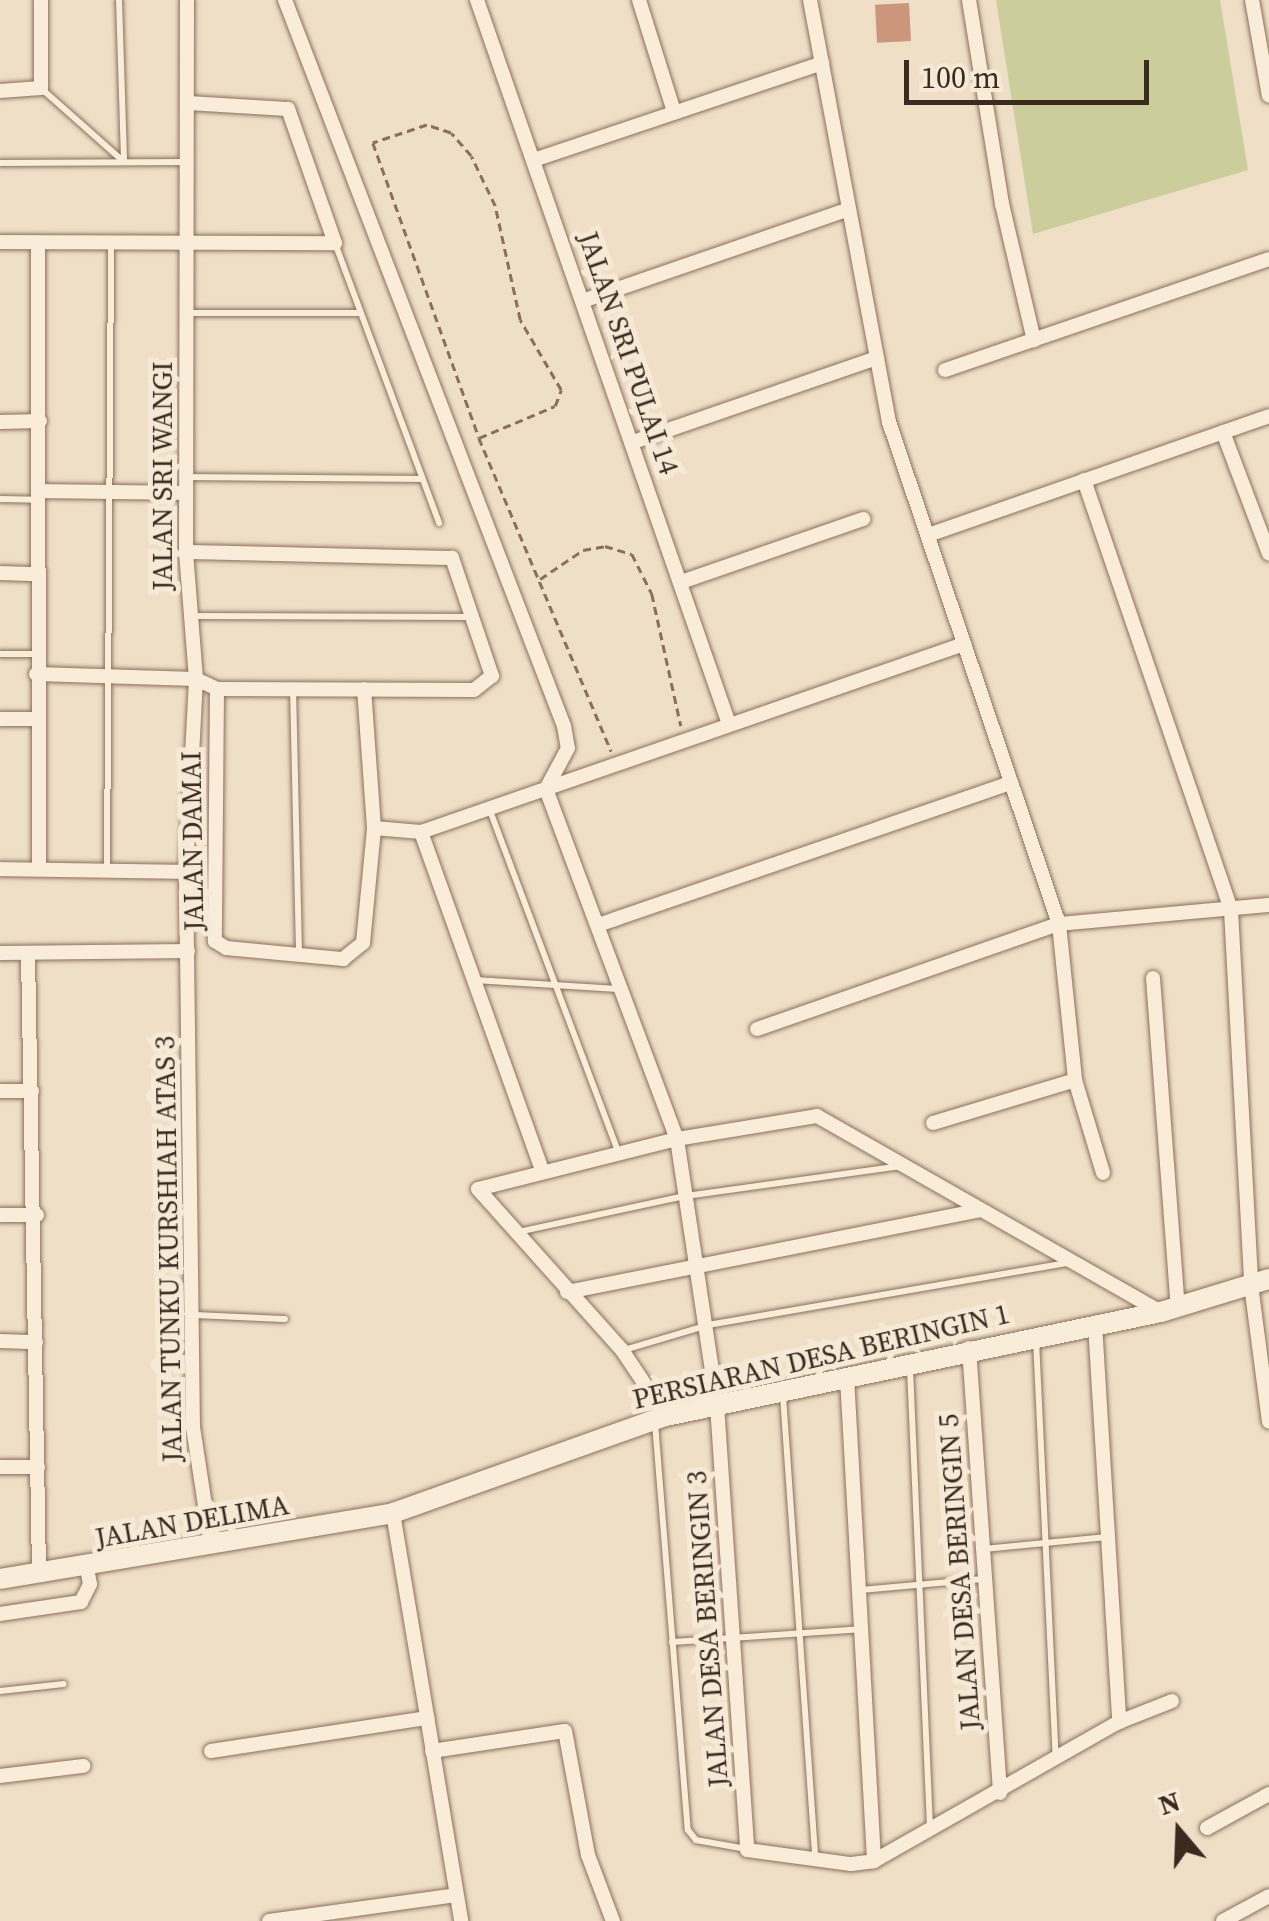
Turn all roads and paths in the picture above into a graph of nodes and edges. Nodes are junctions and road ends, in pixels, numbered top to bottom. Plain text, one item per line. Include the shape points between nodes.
1 (42, 0) edge
2 (119, 0) edge
3 (187, 0) edge
4 (286, 0) edge
5 (477, 0) edge
6 (639, 0) edge
7 (810, 0) edge
8 (969, 0) edge
9 (1252, 0) edge
10 (822, 63) junction
11 (41, 88) junction
12 (0, 91) edge
13 (1269, 96) edge
14 (191, 104) junction
15 (674, 112) junction
16 (537, 159) junction
17 (124, 162) junction
18 (186, 162) junction
19 (0, 164) edge
20 (849, 209) junction
21 (111, 238) junction
22 (188, 239) junction
23 (0, 242) edge
24 (38, 243) junction
25 (335, 243) junction
26 (1269, 260) edge
27 (585, 300) junction
28 (186, 313) junction
29 (359, 313) junction
30 (1034, 340) junction
31 (877, 358) junction
32 (945, 370) dead end
33 (1269, 416) edge
34 (40, 421) junction
35 (0, 422) edge
36 (1223, 432) junction
37 (479, 438) junction
38 (633, 442) junction
39 (186, 477) junction
40 (422, 479) junction
41 (1084, 480) junction
42 (112, 490) junction
43 (186, 493) junction
44 (41, 496) junction
45 (0, 499) edge
46 (864, 519) dead end
47 (439, 522) dead end
48 (928, 535) junction
49 (186, 552) junction
50 (1269, 554) edge
51 (0, 573) edge
52 (37, 574) junction
53 (539, 580) junction
54 (681, 582) junction
55 (188, 616) junction
56 (473, 617) junction
57 (964, 644) junction
58 (0, 654) edge
59 (37, 654) junction
60 (36, 674) junction
61 (110, 675) junction
62 (196, 680) junction
63 (293, 687) junction
64 (217, 689) junction
65 (364, 689) junction
66 (35, 718) junction
67 (0, 719) edge
68 (729, 724) junction
69 (684, 739) junction
70 (616, 762) junction
71 (1012, 783) junction
72 (546, 789) junction
73 (489, 806) junction
74 (374, 828) junction
75 (421, 832) junction
76 (0, 870) edge
77 (39, 870) junction
78 (107, 870) junction
79 (186, 872) junction
80 (1269, 905) edge
81 (1231, 910) junction
82 (601, 924) junction
83 (1059, 924) junction
84 (188, 951) junction
85 (28, 952) junction
86 (0, 953) edge
87 (299, 956) junction
88 (1152, 978) dead end
89 (474, 980) junction
90 (553, 984) junction
91 (626, 990) junction
92 (757, 1028) dead end
93 (1075, 1080) junction
94 (0, 1091) edge
95 (32, 1091) junction
96 (933, 1123) dead end
97 (677, 1139) junction
98 (618, 1153) junction
99 (903, 1166) junction
100 (542, 1170) junction
101 (1102, 1172) dead end
102 (685, 1196) junction
103 (980, 1210) junction
104 (0, 1215) edge
105 (37, 1215) junction
106 (512, 1233) junction
107 (696, 1262) junction
108 (1072, 1262) junction
109 (1260, 1282) edge
110 (567, 1292) junction
111 (1170, 1309) junction
112 (192, 1315) junction
113 (285, 1319) dead end
114 (708, 1324) junction
115 (1095, 1324) junction
116 (1036, 1334) junction
117 (0, 1341) edge
118 (36, 1342) junction
119 (969, 1348) junction
120 (622, 1350) junction
121 (910, 1362) junction
122 (848, 1377) junction
123 (782, 1390) junction
124 (718, 1405) junction
125 (660, 1418) junction
126 (1269, 1422) edge
127 (38, 1467) junction
128 (0, 1468) edge
129 (393, 1513) junction
130 (1108, 1536) junction
131 (1046, 1544) junction
132 (211, 1545) junction
133 (983, 1549) junction
134 (87, 1568) junction
135 (39, 1572) junction
136 (0, 1579) edge
137 (985, 1579) junction
138 (919, 1584) junction
139 (860, 1590) junction
140 (0, 1614) edge
141 (861, 1629) junction
142 (801, 1635) junction
143 (733, 1637) junction
144 (672, 1642) junction
145 (64, 1684) dead end
146 (0, 1691) edge
147 (1172, 1700) dead end
148 (427, 1718) junction
149 (1119, 1722) junction
150 (211, 1751) dead end
151 (432, 1751) junction
152 (1056, 1760) junction
153 (82, 1766) dead end
154 (0, 1776) edge
155 (1000, 1793) junction
156 (1269, 1794) edge
157 (1208, 1828) dead end
158 (930, 1834) junction
159 (747, 1850) junction
160 (815, 1861) junction
161 (874, 1861) junction
162 (456, 1895) junction
163 (1267, 1903) edge
164 (269, 1921) edge
165 (460, 1921) edge
166 (613, 1921) edge
167 (1223, 1921) edge

1 - 11 street
2 - 17 lane
3 - 14 street, JALAN SRI WANGI
4 - 72 street via 564,726 568,748
5 - 16 street, JALAN SRI PULAI 14
6 - 15 street
7 - 10 street
8 - 30 street via 1002,204
9 - 13 street
10 - 15 street
10 - 20 street
11 - 12 street
11 - 17 lane
14 - 18 street, JALAN SRI WANGI
14 - 25 street via 288,109
15 - 16 street
16 - 27 street, JALAN SRI PULAI 14
17 - 18 lane
17 - 19 lane
18 - 22 street, JALAN SRI WANGI
20 - 27 street
20 - 31 street
21 - 22 street
21 - 24 street
21 - 42 lane
22 - 25 street
22 - 28 street, JALAN SRI WANGI
23 - 24 street
24 - 34 street
25 - 29 lane
26 - 30 street
27 - 38 street, JALAN SRI PULAI 14
28 - 29 lane
28 - 39 street, JALAN SRI WANGI
29 - 40 lane
30 - 32 street
31 - 38 street
31 - 48 street via 889,422
33 - 36 street
34 - 35 street
34 - 44 street
36 - 41 street
36 - 50 street
37 - 37 path via 554,406 561,390 520,320 495,206 471,156 452,133 427,124 373,143
37 - 53 path
38 - 54 street, JALAN SRI PULAI 14
39 - 40 lane
39 - 43 street, JALAN SRI WANGI
40 - 47 lane
41 - 48 street
41 - 81 street
42 - 43 street
42 - 44 street
42 - 61 lane
43 - 49 street, JALAN SRI WANGI
44 - 45 lane
44 - 52 street
46 - 54 street
48 - 57 street
49 - 55 street, JALAN SRI WANGI
49 - 56 street via 452,558
51 - 52 street
52 - 59 street
53 - 69 path via 583,550 605,546 632,554 652,594
53 - 70 path
54 - 68 street, JALAN SRI PULAI 14
55 - 56 lane
55 - 62 street, JALAN SRI WANGI
56 - 65 street via 492,676 474,690
57 - 68 street
57 - 71 street
58 - 59 lane
59 - 60 street
60 - 61 street
60 - 66 street
61 - 62 street
61 - 78 lane
62 - 64 street
62 - 79 street, JALAN SRI WANGI
63 - 64 street
63 - 65 street
63 - 87 lane
64 - 87 street, JALAN DAMAI via 215,940 226,948
65 - 74 street, JALAN DAMAI
66 - 67 street
66 - 77 street
68 - 69 street
69 - 70 street
70 - 72 street
71 - 82 street
71 - 83 street
72 - 73 street
72 - 82 street, JALAN DESA BERINGIN 3
73 - 75 street
73 - 90 lane
74 - 75 street
74 - 87 street, JALAN DAMAI via 359,952 343,959
75 - 89 street
76 - 77 street
77 - 78 street
78 - 79 street
79 - 84 street, JALAN SRI WANGI
80 - 81 street
81 - 83 street
81 - 109 street
82 - 91 street, JALAN DESA BERINGIN 3
83 - 92 street
83 - 93 street
84 - 85 street
84 - 112 street, JALAN TUNKU KURSHIAH ATAS 3
85 - 86 street
85 - 95 street
88 - 111 street
89 - 90 lane
89 - 100 street
90 - 91 lane
90 - 98 lane
91 - 97 street, JALAN DESA BERINGIN 3
93 - 96 street
93 - 101 street
94 - 95 street
95 - 105 street
97 - 98 street
97 - 99 street via 816,1116
97 - 102 street, JALAN DESA BERINGIN 3
98 - 100 street
99 - 102 lane
99 - 103 street
100 - 106 street via 478,1189
102 - 106 lane
102 - 107 street, JALAN DESA BERINGIN 3
103 - 107 street
103 - 108 street
104 - 105 street
105 - 118 street
106 - 110 street
107 - 110 street
107 - 114 street, JALAN DESA BERINGIN 3
108 - 111 street
108 - 114 lane
109 - 111 main road, PERSIARAN DESA BERINGIN 1
109 - 126 street
110 - 120 street
111 - 115 main road, PERSIARAN DESA BERINGIN 1
112 - 113 lane
112 - 132 street, JALAN TUNKU KURSHIAH ATAS 3 via 192,1427
114 - 120 lane
114 - 124 street, JALAN DESA BERINGIN 3
115 - 116 main road, PERSIARAN DESA BERINGIN 1
115 - 130 street
116 - 119 main road, PERSIARAN DESA BERINGIN 1
116 - 131 lane
117 - 118 street
118 - 127 street
119 - 121 main road, PERSIARAN DESA BERINGIN 1
119 - 133 street, JALAN DESA BERINGIN 5
120 - 125 street
121 - 122 main road, PERSIARAN DESA BERINGIN 1
121 - 138 lane
122 - 123 main road, PERSIARAN DESA BERINGIN 1
122 - 139 street
123 - 124 main road, PERSIARAN DESA BERINGIN 1
123 - 142 lane
124 - 125 main road, PERSIARAN DESA BERINGIN 1
124 - 143 street, JALAN DESA BERINGIN 3
125 - 129 main road, PERSIARAN DESA BERINGIN 1
125 - 144 lane
127 - 128 street
127 - 135 street
129 - 132 main road, JALAN DELIMA
129 - 148 street
130 - 131 lane
130 - 149 street
131 - 133 lane
131 - 152 lane
132 - 134 main road, JALAN DELIMA
133 - 137 street, JALAN DESA BERINGIN 5
134 - 135 main road, JALAN DELIMA
134 - 140 street via 90,1584 81,1602
135 - 136 main road, JALAN DELIMA
137 - 138 lane
137 - 155 street, JALAN DESA BERINGIN 5
138 - 139 lane
138 - 158 lane
139 - 141 street
141 - 142 lane
141 - 161 street
142 - 143 lane
142 - 160 lane
143 - 144 lane
143 - 159 street, JALAN DESA BERINGIN 3
144 - 159 lane via 688,1830 696,1840
145 - 146 lane
147 - 149 street
148 - 150 street
148 - 151 street
149 - 152 street
151 - 162 street
151 - 166 street via 564,1731 588,1854
152 - 155 street
153 - 154 street
155 - 158 street
156 - 157 street
158 - 161 street
159 - 160 street
160 - 161 street
162 - 164 street
162 - 165 street
163 - 167 street

